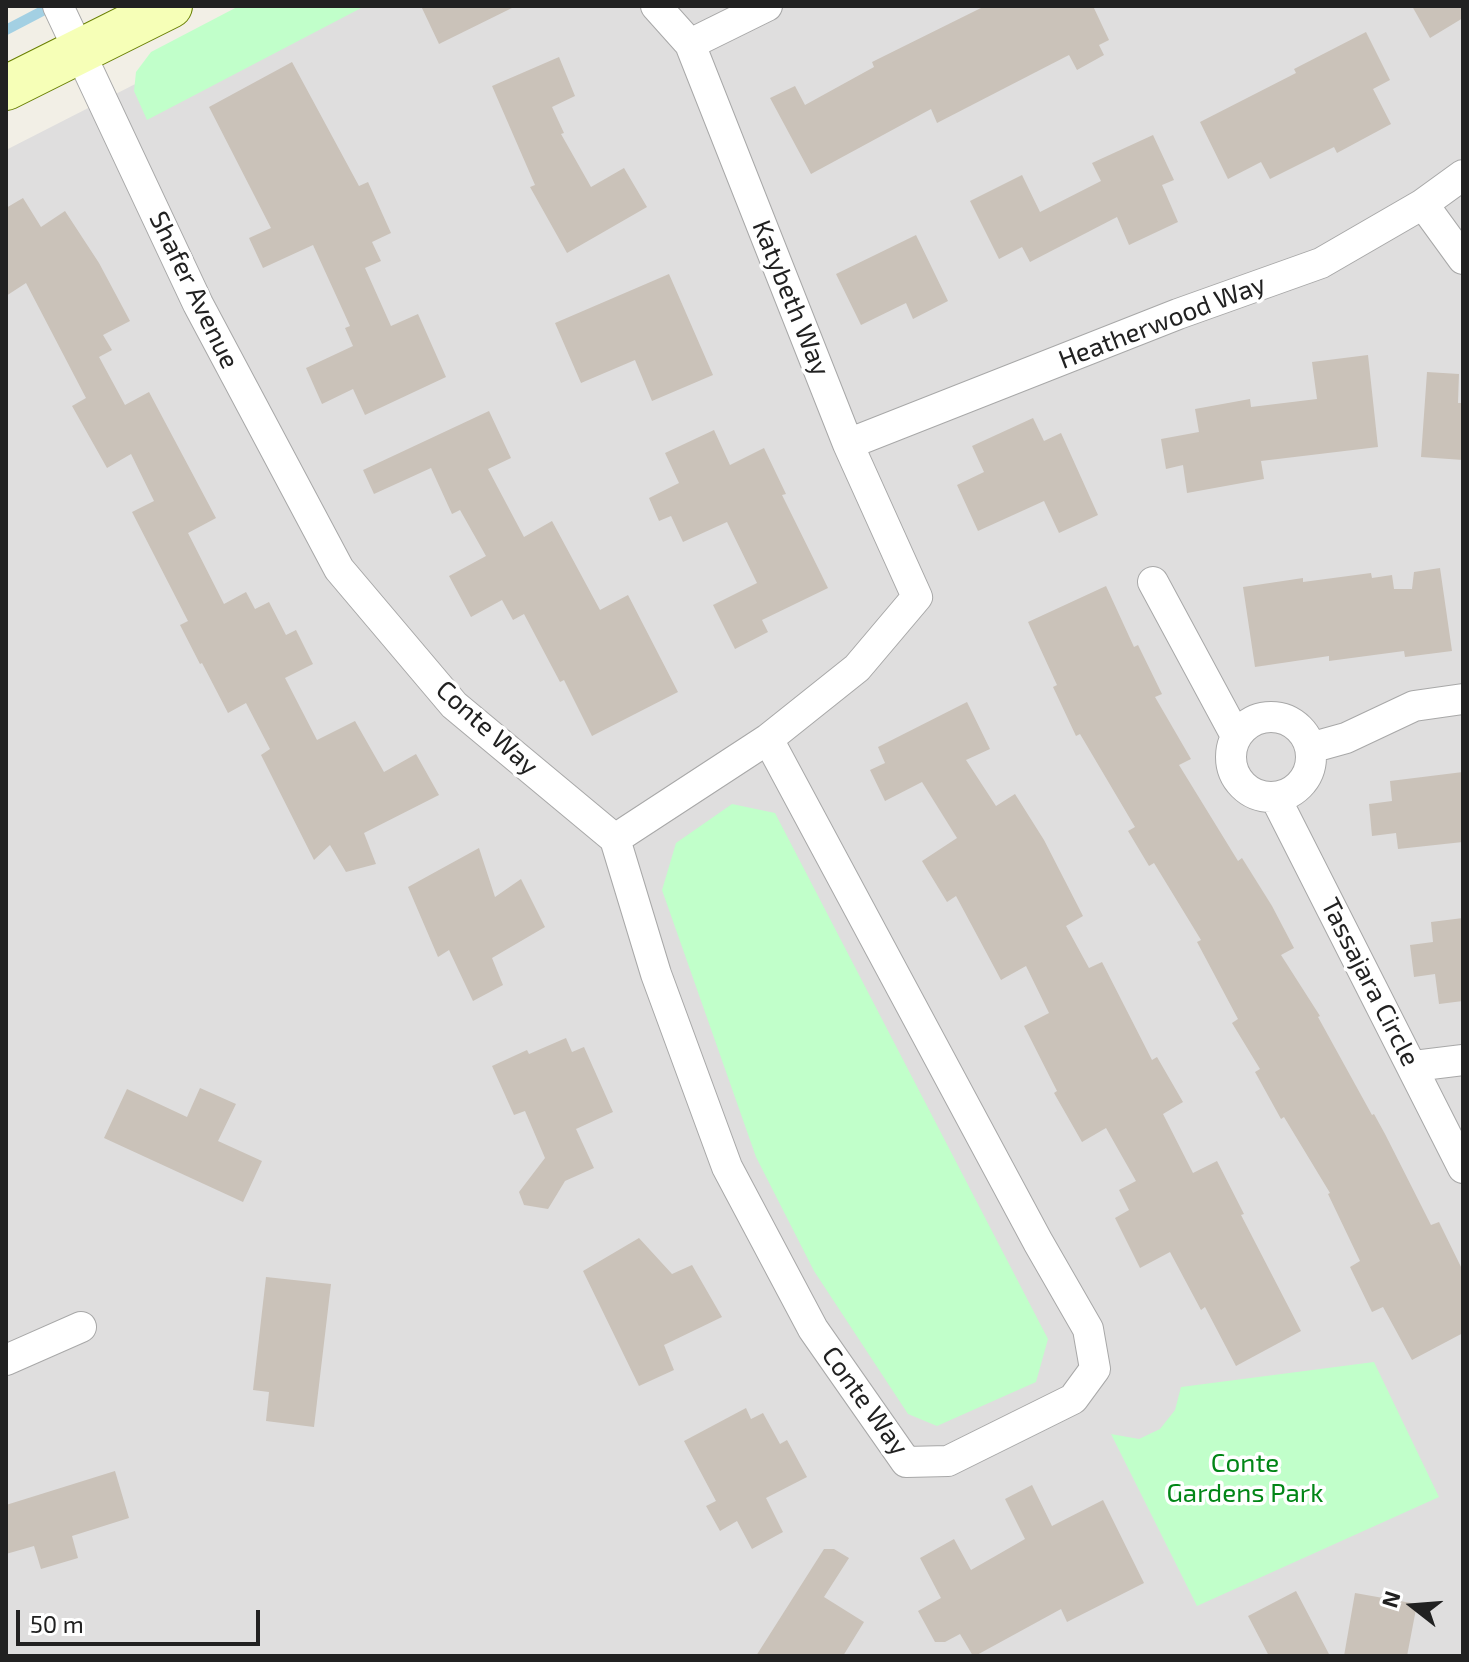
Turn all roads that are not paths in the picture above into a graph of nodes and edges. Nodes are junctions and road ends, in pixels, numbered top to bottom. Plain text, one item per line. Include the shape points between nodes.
1 (58, 6) edge
2 (170, 6) edge
3 (656, 6) edge
4 (767, 6) edge
5 (690, 44) junction
6 (80, 52) junction
7 (6, 88) edge
8 (1463, 175) edge
9 (1423, 204) junction
10 (1463, 259) edge
11 (848, 444) junction
12 (339, 569) joint
13 (1153, 582) dead end
14 (1463, 699) edge
15 (1236, 736) junction
16 (768, 739) junction
17 (1310, 748) junction
18 (1275, 797) junction
19 (615, 839) junction
20 (1463, 1060) edge
21 (1414, 1066) junction
22 (1463, 1168) edge
23 (81, 1327) dead end
24 (6, 1360) edge

1 - 6 street, Shafer Avenue
2 - 6 main road
3 - 5 street, Katybeth Way
4 - 5 street
5 - 11 street, Katybeth Way
6 - 7 main road
6 - 12 street, Shafer Avenue via 198,304
8 - 9 street, Heatherwood Way
9 - 10 street
9 - 11 street, Heatherwood Way via 1321,263
11 - 16 street, Katybeth Way via 917,597 857,668
12 - 19 street, Conte Way via 454,705
13 - 15 street
14 - 17 street via 1414,706 1346,738
15 - 17 street via 1258,718 1277,717 1303,731
15 - 18 street via 1231,749 1235,776 1244,788
16 - 19 street
16 - 19 street, Conte Way via 1088,1329 1095,1369 1073,1399 948,1461 906,1462 813,1329 727,1167 656,974
17 - 18 street via 1311,762 1299,786
18 - 21 street, Tassajara Circle
20 - 21 street
21 - 22 street, Tassajara Circle
23 - 24 street

